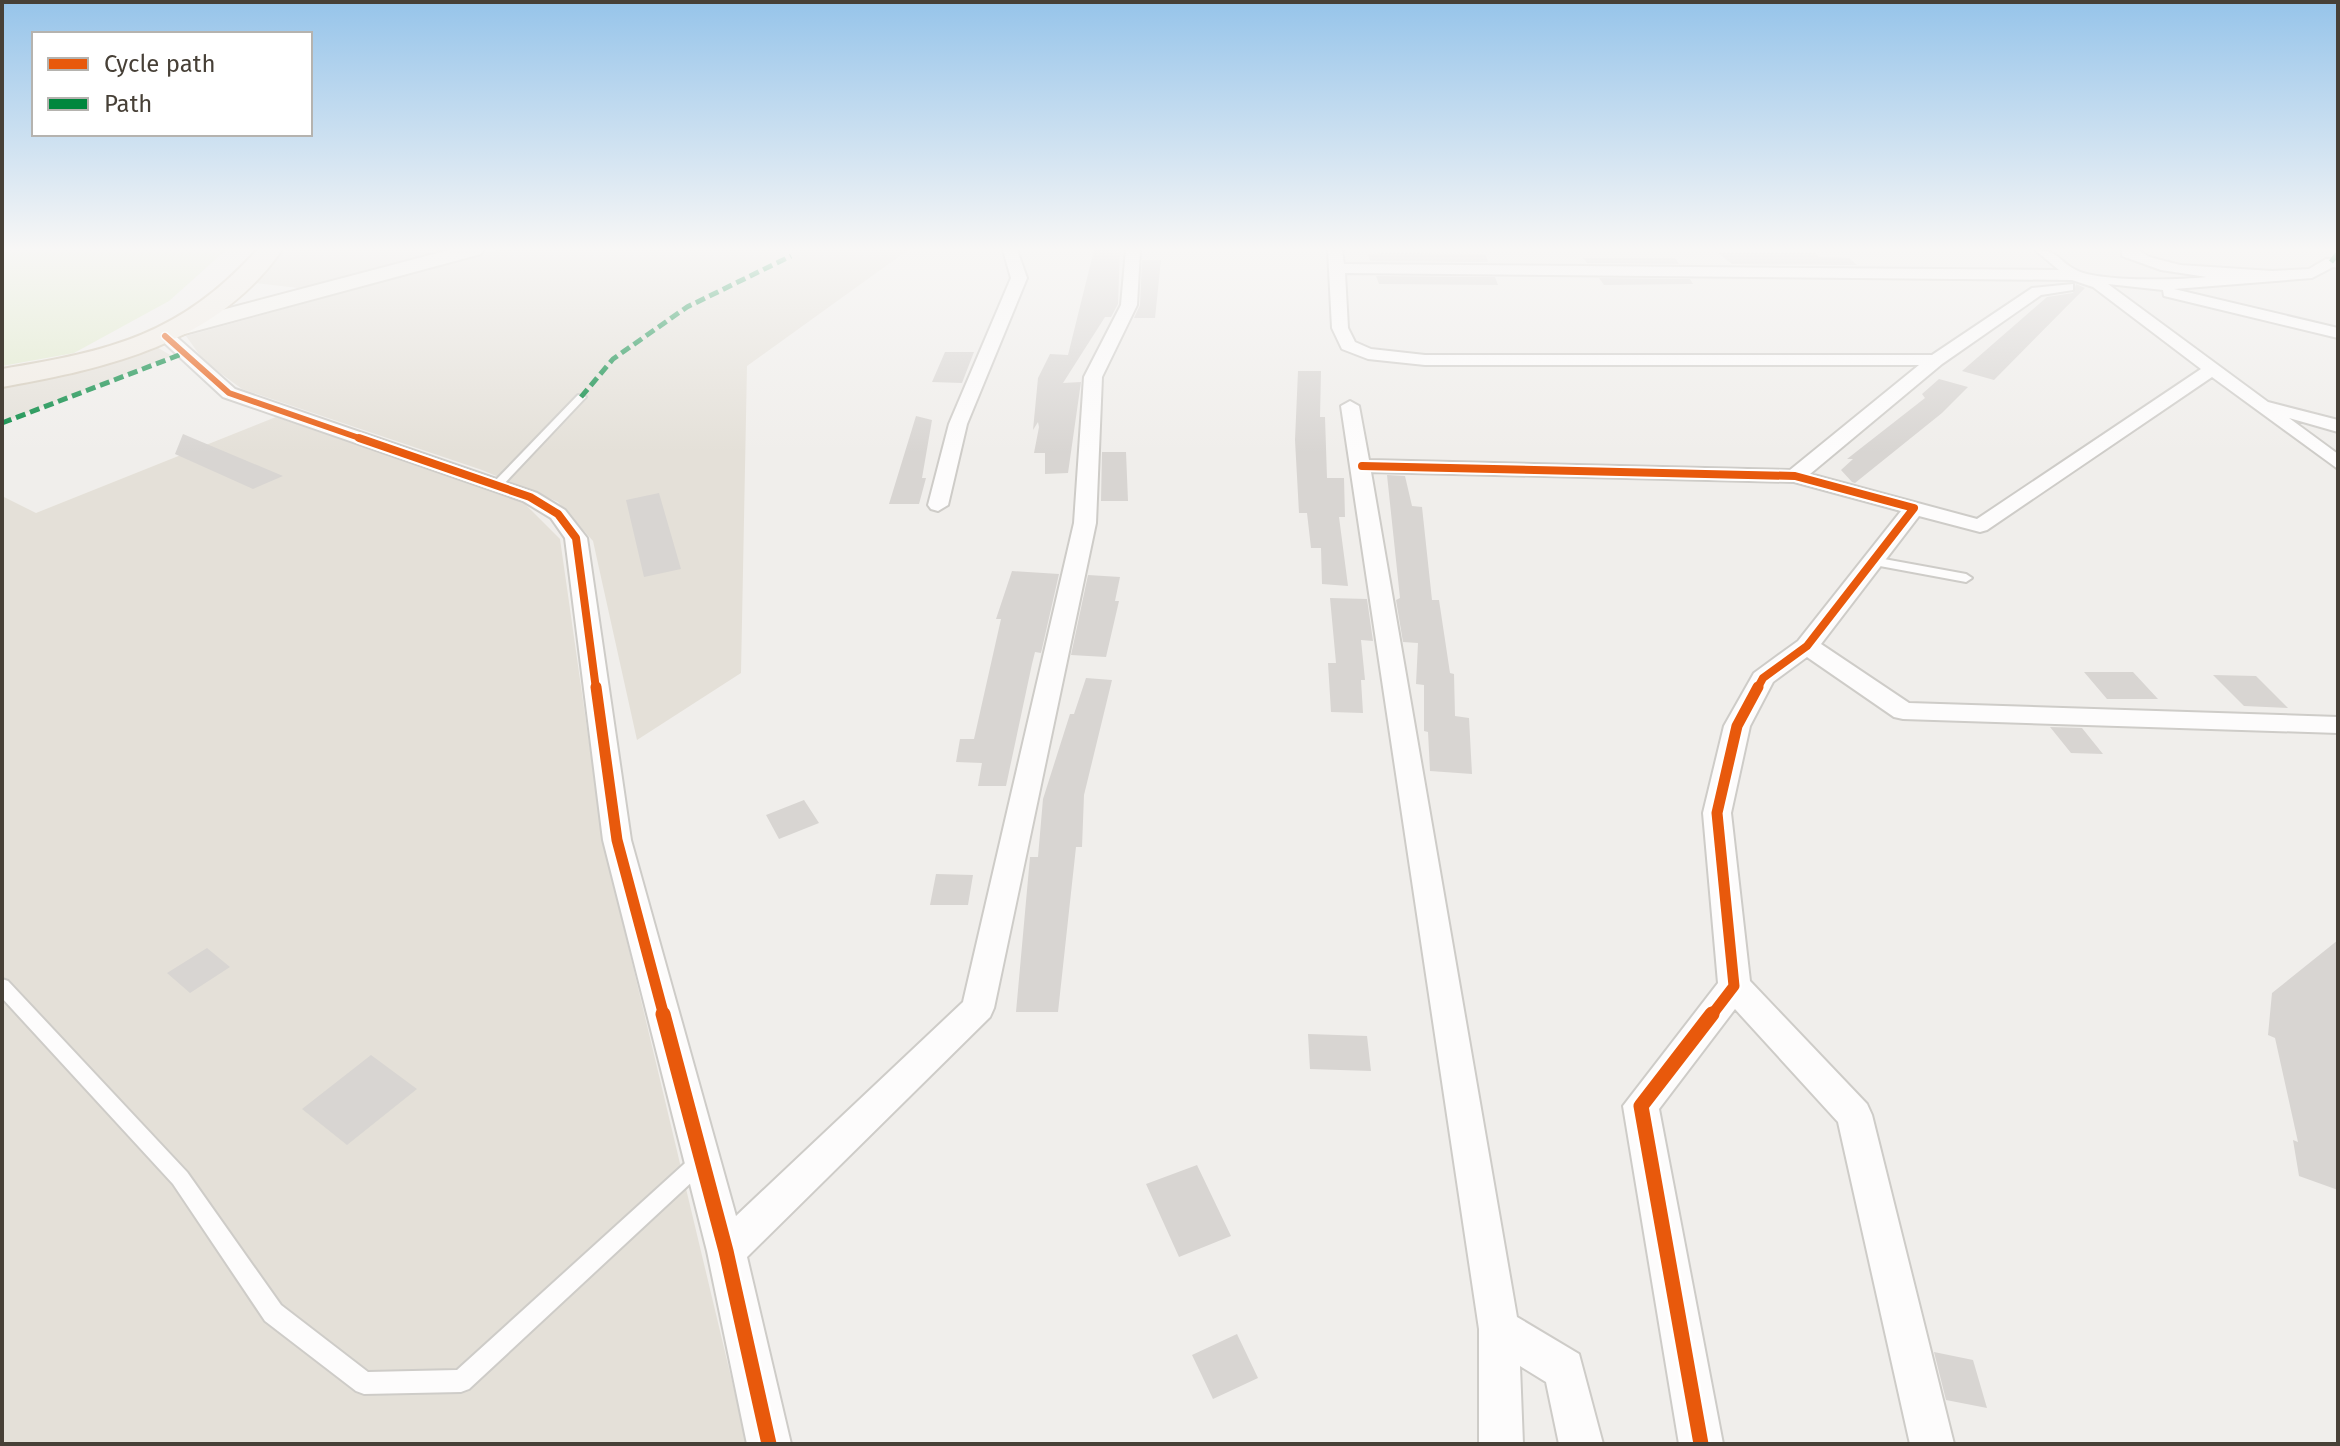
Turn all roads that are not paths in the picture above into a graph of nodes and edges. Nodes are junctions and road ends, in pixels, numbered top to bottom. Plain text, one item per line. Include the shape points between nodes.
1 (192, 317) edge
2 (223, 317) edge
3 (1003, 317) edge
4 (1123, 317) edge
5 (1339, 317) edge
6 (1998, 317) edge
7 (2148, 317) edge
8 (2266, 317) edge
9 (171, 333) junction
10 (2338, 333) edge
11 (1936, 360) junction
12 (2212, 369) junction
13 (2, 378) edge
14 (581, 397) dead end
15 (2257, 402) junction
16 (1350, 406) dead end
17 (2338, 426) edge
18 (2338, 463) edge
19 (1362, 466) junction
20 (1795, 476) junction
21 (497, 485) junction
22 (938, 505) dead end
23 (1914, 508) junction
24 (1873, 561) junction
25 (1966, 578) dead end
26 (1807, 646) junction
27 (2338, 725) edge
28 (2, 986) edge
29 (1734, 986) junction
30 (702, 1160) junction
31 (726, 1251) junction
32 (1499, 1329) junction
33 (769, 1444) edge
34 (1501, 1444) edge
35 (1581, 1444) edge
36 (1701, 1444) edge
37 (1932, 1444) edge

1 - 9 main road
2 - 9 main road
3 - 22 street via 958,424
4 - 31 street via 1093,377 1085,523 978,1008
5 - 11 street via 1348,345 1368,354 1485,360
6 - 11 street
7 - 12 street
8 - 10 street
9 - 13 main road
9 - 21 street via 229,393
11 - 20 street
12 - 15 street
12 - 23 street via 1980,526
14 - 21 lane
15 - 17 street
15 - 18 street
16 - 19 street
19 - 20 street
19 - 32 street
20 - 23 street
21 - 30 street via 558,514 576,538 617,840
23 - 24 street
24 - 25 lane
24 - 26 street
26 - 27 street via 1903,711
26 - 29 street via 1763,678 1743,714 1717,813
28 - 30 lane via 180,1178 273,1313 364,1383 461,1381
29 - 36 street via 1641,1106
29 - 37 street via 1854,1115
30 - 31 street
31 - 33 street
32 - 34 street
32 - 35 street via 1564,1369

